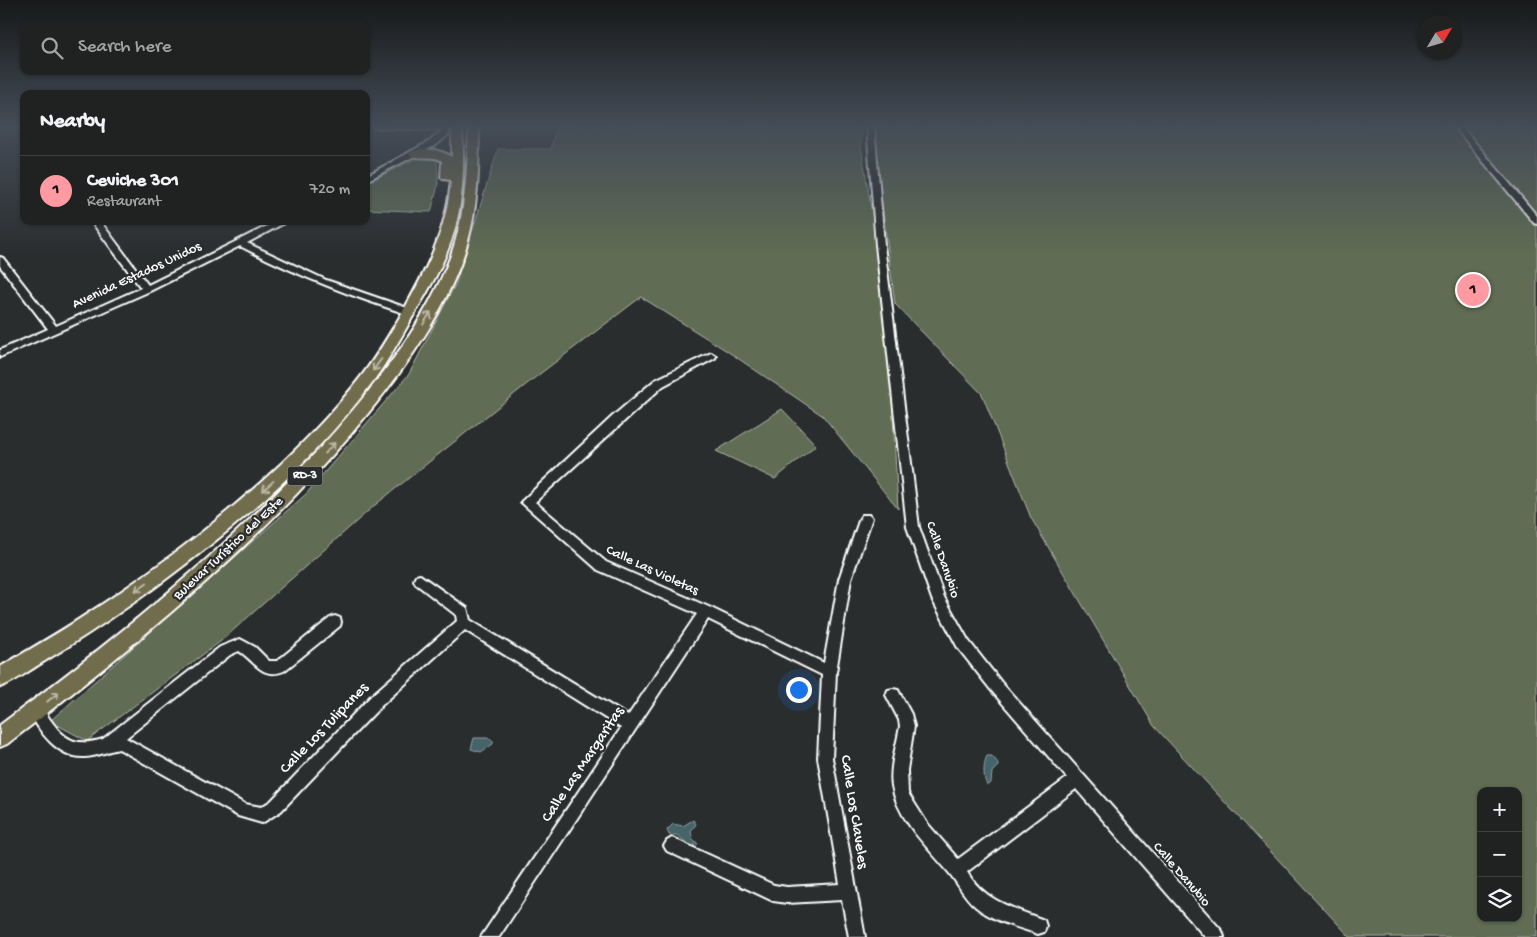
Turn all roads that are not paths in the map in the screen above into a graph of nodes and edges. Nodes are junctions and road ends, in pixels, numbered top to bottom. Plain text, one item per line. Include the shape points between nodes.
1 (384, 170) edge
2 (447, 170) edge
3 (457, 170) edge
4 (472, 170) edge
5 (874, 170) edge
6 (1494, 170) edge
7 (370, 177) edge
8 (1537, 221) edge
9 (98, 225) edge
10 (276, 225) edge
11 (241, 243) junction
12 (0, 260) edge
13 (427, 281) junction
14 (147, 289) junction
15 (410, 312) junction
16 (54, 330) junction
17 (0, 354) edge
18 (711, 356) dead end
19 (866, 518) dead end
20 (420, 580) dead end
21 (706, 612) junction
22 (335, 622) dead end
23 (464, 623) junction
24 (829, 672) junction
25 (0, 678) edge
26 (893, 695) dead end
27 (36, 710) junction
28 (631, 726) junction
29 (0, 737) edge
30 (107, 744) junction
31 (1077, 779) junction
32 (672, 846) dead end
33 (957, 870) junction
34 (849, 892) junction
35 (1038, 926) dead end
36 (490, 937) edge
37 (857, 937) edge
38 (1216, 937) edge

1 - 7 street
2 - 13 highway via 444,221 428,262
3 - 13 highway, Bulevar Turístico del Este / RD-3 via 451,220
27 -> 4 highway, Bulevar Turístico del Este / RD-3 via 188,590 250,532 337,440 390,374 433,308 458,254 470,209
5 - 31 street, Calle Danubio via 913,527 938,599 963,644
6 - 8 street
9 - 14 street
10 - 11 street, Avenida Estados Unidos
11 - 14 street, Avenida Estados Unidos
11 - 15 street via 312,278
12 - 16 street
13 - 15 highway, Bulevar Turístico del Este / RD-3
14 - 16 street, Avenida Estados Unidos
15 -> 25 highway, Bulevar Turístico del Este / RD-3 via 384,356 356,393 267,486 168,567 104,613
16 - 17 street, Avenida Estados Unidos
18 - 21 street, Calle Las Violetas via 659,383 527,502 602,566
19 - 24 street, Calle Los Claveles via 845,579
20 - 23 street via 462,612
21 - 24 street, Calle Las Violetas
21 - 28 street, Calle Las Margaritas
22 - 30 street via 278,667 266,666 240,645 225,651
23 - 28 street
23 - 30 street, Calle Los Tulipanes via 377,700 276,806 262,815 243,811 120,742
24 - 34 street, Calle Los Claveles via 825,758
26 - 33 street via 907,726 898,784 901,798
27 - 29 highway, Bulevar Turístico del Este / RD-3
27 - 30 street, Calle Los Tulipanes via 58,742 74,750
28 - 36 street, Calle Las Margaritas
31 - 33 street
31 - 38 street, Calle Danubio
32 - 34 street via 773,893
33 - 35 street via 963,882 985,905
34 - 37 street, Calle Los Claveles

